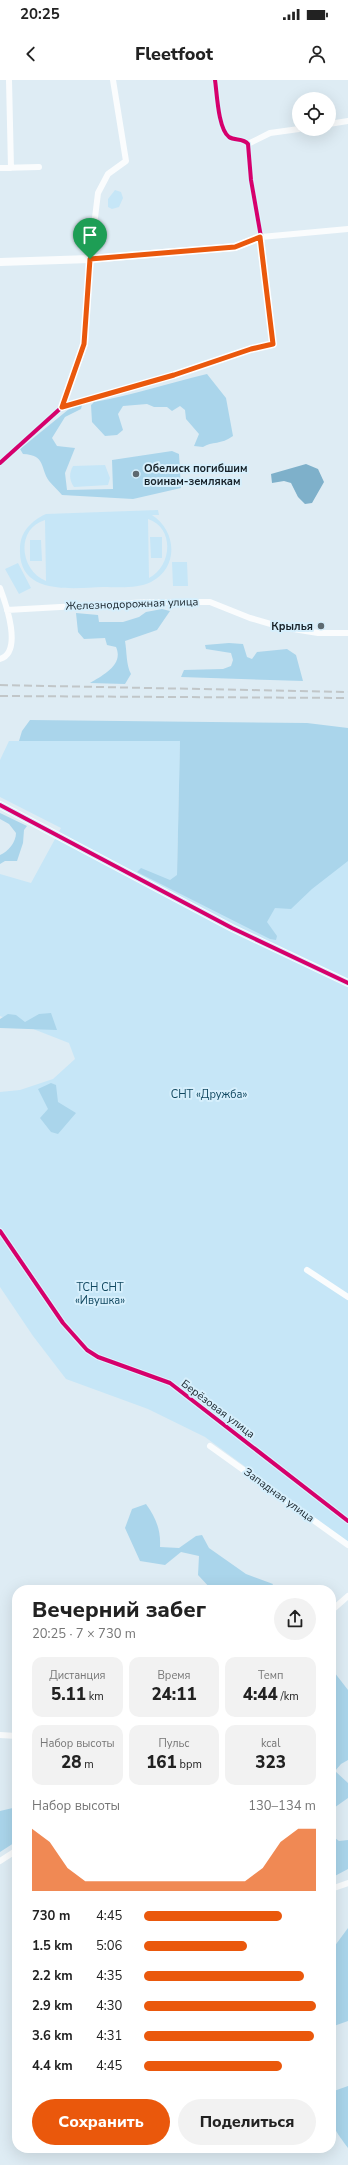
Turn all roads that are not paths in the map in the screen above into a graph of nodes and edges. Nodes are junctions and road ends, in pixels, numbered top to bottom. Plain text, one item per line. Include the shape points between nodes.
1 (10, 80) edge
2 (113, 80) edge
3 (215, 80) edge
4 (348, 121) edge
5 (336, 123) edge
6 (292, 130) edge
7 (248, 144) junction
8 (39, 167) dead end
9 (0, 168) edge
10 (11, 168) junction
11 (348, 229) edge
12 (260, 237) junction
13 (90, 259) junction
14 (0, 262) edge
15 (62, 407) junction
16 (0, 463) edge
17 (0, 588) edge
18 (7, 610) junction
19 (348, 633) edge
20 (0, 659) edge
21 (0, 805) edge
22 (348, 983) edge
23 (0, 1231) edge
24 (307, 1270) dead end
25 (348, 1297) edge
26 (210, 1446) dead end
27 (348, 1521) edge
28 (348, 1545) edge
29 (348, 1596) edge
30 (336, 1607) edge
31 (0, 1735) edge
32 (12, 1736) edge
33 (12, 1853) edge
34 (0, 1861) edge
35 (348, 1883) edge
36 (336, 1887) edge

1 - 10 street
2 - 13 street via 126,161 108,174 98,193
3 - 7 street via 222,129 229,137 245,140
4 - 5 street
6 - 7 street via 270,133
7 - 12 street
8 - 10 street
9 - 10 street
11 - 12 street
12 - 13 street via 235,247
12 - 15 street via 273,344
13 - 14 street
13 - 15 street via 84,344
15 - 16 street
17 - 18 street
18 - 19 street, Железнодорожная улица via 148,602 210,602 281,627 318,633
18 - 20 street via 11,646 8,654
21 - 22 street via 232,928
23 - 27 street, Берёзовая улица via 63,1323 87,1350 98,1357 170,1383
24 - 25 street
26 - 28 street, Западная улица
29 - 30 street
31 - 32 street
33 - 34 street
35 - 36 street

